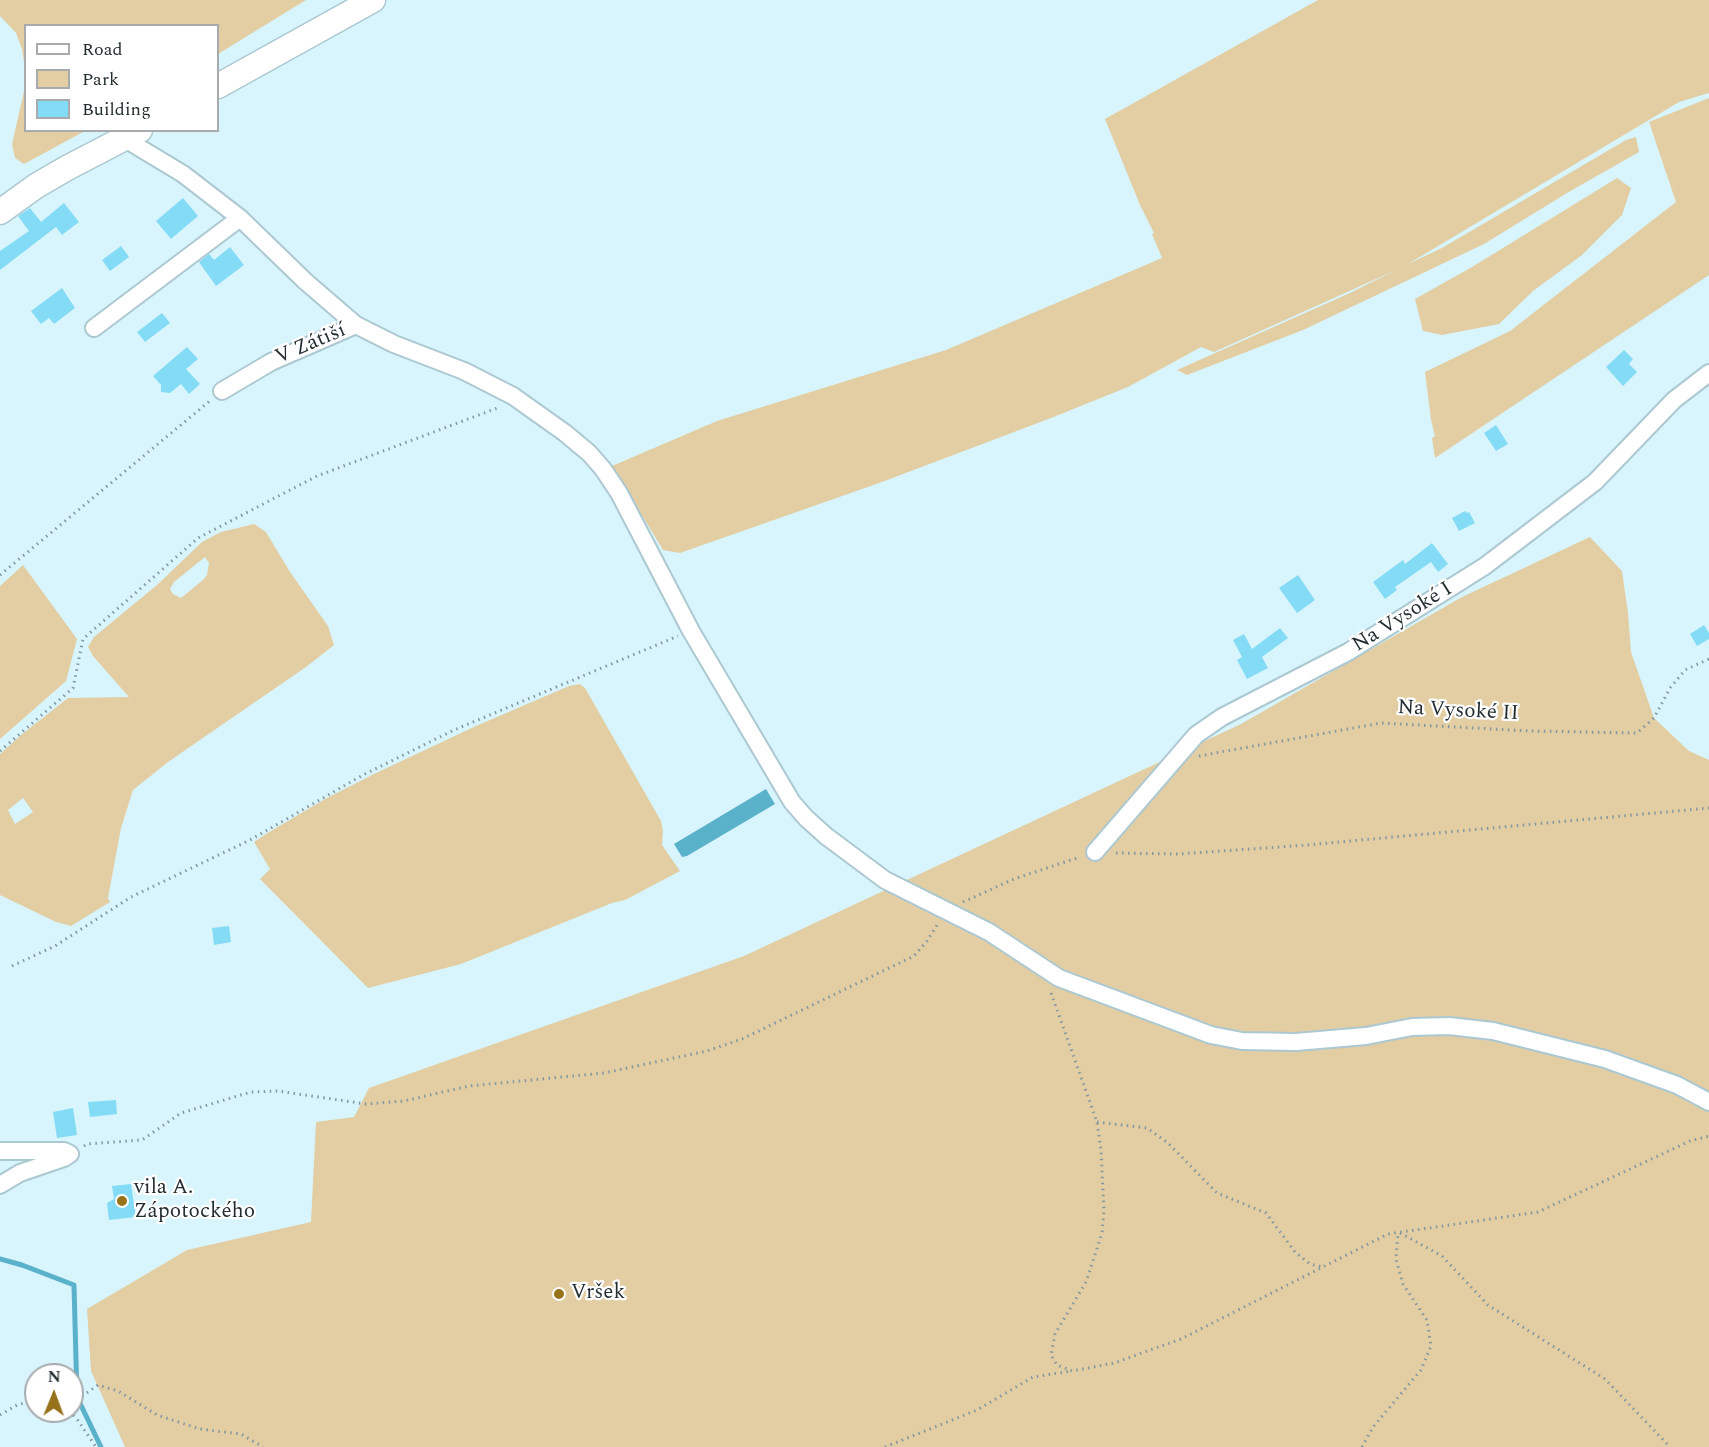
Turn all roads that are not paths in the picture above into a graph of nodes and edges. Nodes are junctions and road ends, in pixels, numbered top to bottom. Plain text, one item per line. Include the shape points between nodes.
1 (374, 0) edge
2 (219, 86) edge
3 (133, 134) edge
4 (0, 212) edge
5 (240, 218) junction
6 (356, 325) junction
7 (94, 328) dead end
8 (1709, 373) edge
9 (222, 391) road end
10 (1095, 852) road end
11 (1709, 1102) edge
12 (0, 1150) edge
13 (0, 1185) edge

1 - 2 street
3 - 4 street via 36,186
3 - 5 street, V Zátiší
5 - 6 street, V Zátiší
5 - 7 street
6 - 9 street, V Zátiší via 271,362
6 - 11 street via 513,396 578,443 603,469 776,778 806,818 885,880 990,932 1059,978 1211,1035 1242,1041 1296,1042 1366,1036 1412,1027 1493,1031 1605,1059 1677,1085
8 - 10 street, Na Vysoké I via 1674,400 1595,482 1485,566 1348,652 1222,717 1196,735
12 - 13 street via 70,1154

